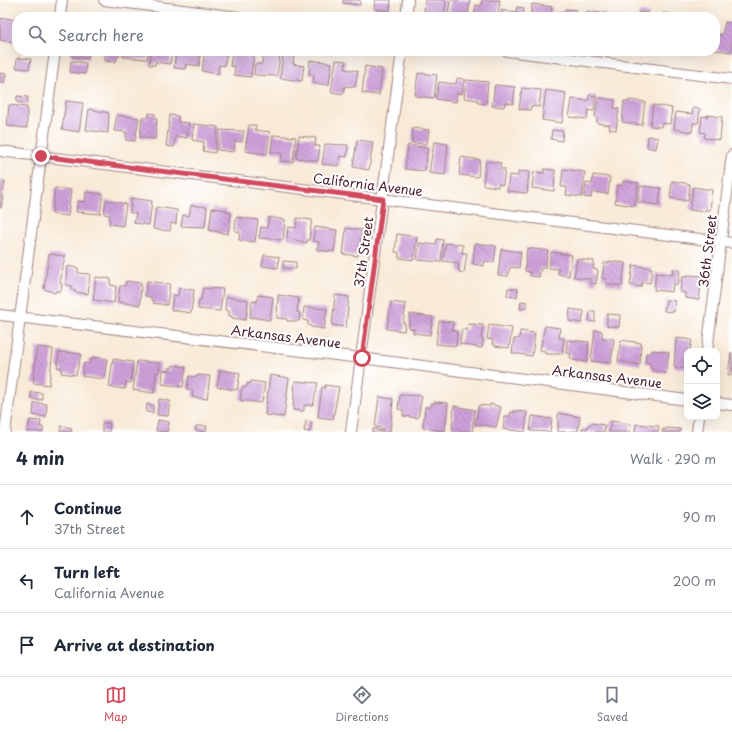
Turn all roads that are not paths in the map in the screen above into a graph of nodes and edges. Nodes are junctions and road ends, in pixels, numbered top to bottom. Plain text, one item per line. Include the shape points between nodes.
1 (62, 0) edge
2 (104, 0) edge
3 (408, 0) edge
4 (61, 12) edge
5 (199, 12) edge
6 (407, 12) edge
7 (54, 56) edge
8 (401, 56) edge
9 (547, 56) edge
10 (732, 79) edge
11 (0, 151) edge
12 (732, 155) edge
13 (41, 156) junction
14 (383, 199) junction
15 (721, 242) junction
16 (732, 243) edge
17 (0, 315) edge
18 (20, 317) junction
19 (707, 348) edge
20 (362, 358) junction
21 (684, 400) edge
22 (720, 404) edge
23 (732, 405) edge
24 (699, 420) edge
25 (5, 432) edge
26 (352, 432) edge
27 (697, 432) edge

1 - 4 street
2 - 5 street
3 - 6 street
7 - 13 street
8 - 14 street, 37th Street
9 - 10 street
11 - 13 street, California Avenue
12 - 15 street, 36th Street
13 - 14 street, California Avenue
13 - 18 street
14 - 15 street, California Avenue
14 - 20 street, 37th Street
15 - 16 street, California Avenue
15 - 19 street, 36th Street
17 - 18 street, Arkansas Avenue
18 - 20 street, Arkansas Avenue
18 - 25 street
20 - 21 street, Arkansas Avenue
20 - 26 street, 37th Street
22 - 23 street
24 - 27 street

